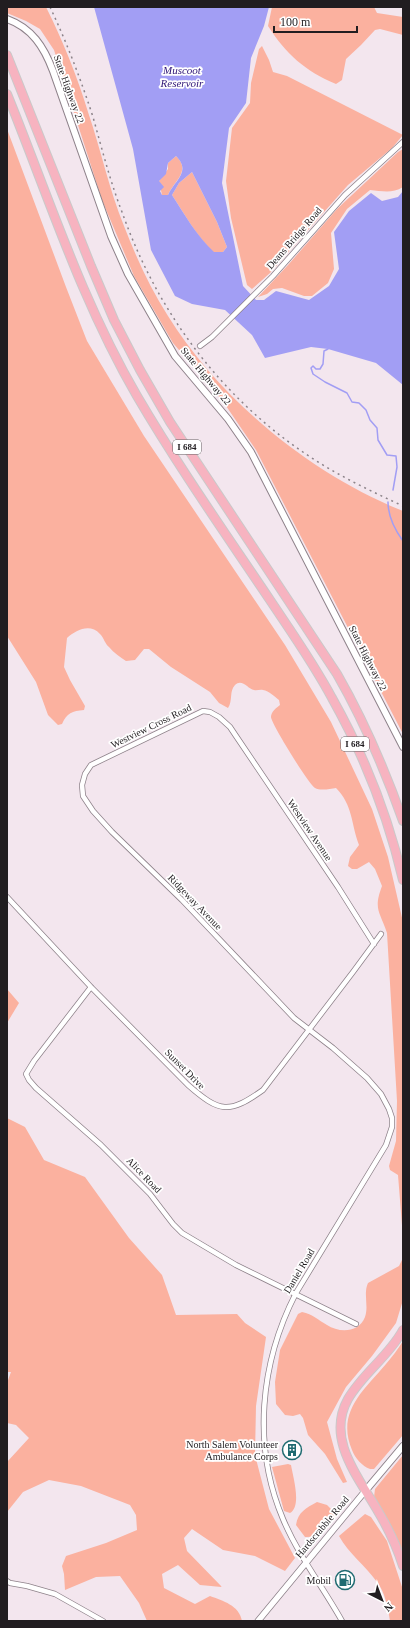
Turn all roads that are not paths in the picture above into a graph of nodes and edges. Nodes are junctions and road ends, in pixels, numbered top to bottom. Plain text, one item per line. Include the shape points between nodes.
1 (7, 19) edge
2 (7, 55) edge
3 (7, 94) edge
4 (403, 142) edge
5 (200, 346) dead end
6 (230, 727) joint
7 (403, 747) edge
8 (84, 779) joint
9 (403, 821) edge
10 (403, 880) edge
11 (7, 896) edge
12 (381, 934) dead end
13 (374, 944) junction
14 (91, 987) junction
15 (310, 1029) junction
16 (296, 1293) junction
17 (356, 1324) dead end
18 (403, 1330) edge
19 (403, 1446) edge
20 (366, 1490) junction
21 (306, 1562) junction
22 (403, 1566) edge
23 (7, 1581) edge
24 (103, 1621) edge
25 (258, 1621) edge
26 (342, 1621) edge

1 - 7 main road, State Highway 22 via 26,29 43,49 110,236 125,268 175,356 228,419 251,452
2 - 9 highway, I 684 via 90,266 127,347 170,422 347,691 379,758
3 - 10 highway, I 684 via 76,272 113,353 161,435 333,698 375,790
4 - 5 street, Deans Bridge Road via 328,212 287,260 212,338
6 - 8 street, Westview Cross Road via 210,712 203,711 91,765
6 - 13 street, Westview Avenue
8 - 15 street, Ridgeway Avenue via 83,796 93,811 294,1018
11 - 14 street, Sunset Drive
12 - 13 street, Sunset Drive
13 - 15 street, Sunset Drive
14 - 15 street, Sunset Drive via 188,1086 213,1104 224,1107 236,1106 263,1090
14 - 16 street, Alice Road via 34,1061 26,1074 29,1080 101,1145 150,1194 182,1233 236,1265
15 - 16 street, Daniel Road via 375,1086 389,1109 392,1127 378,1160
16 - 17 street, Alice Road
16 - 21 street, Daniel Road via 280,1329 268,1366 264,1423 267,1462 276,1501 283,1520
18 - 20 highway via 353,1391 344,1408 341,1435 345,1453
19 - 20 main road, Hardscrabble Road
20 - 21 street, Hardscrabble Road
20 - 22 highway via 387,1527
21 - 25 street, Hardscrabble Road
21 - 26 street, Daniel Road
23 - 24 street via 55,1594

